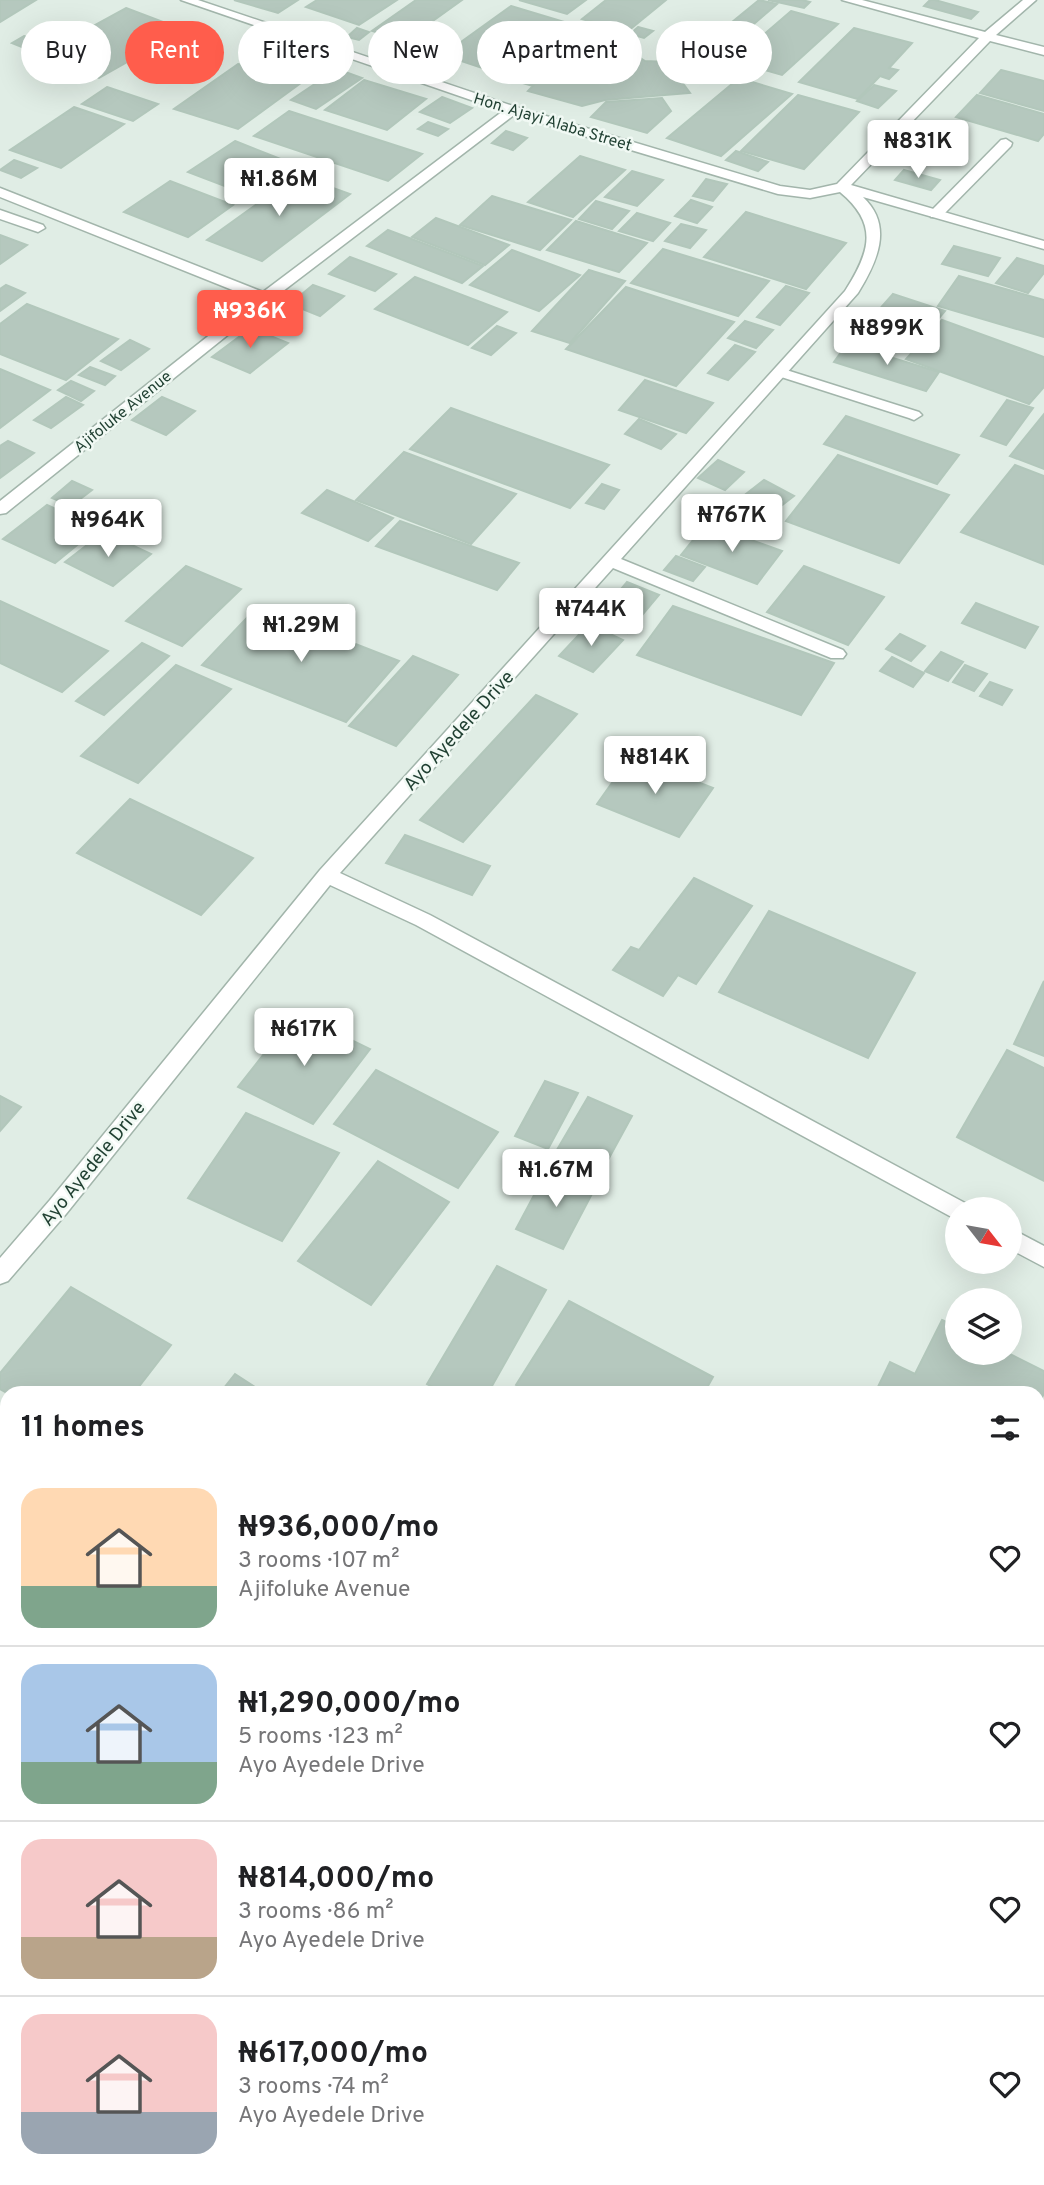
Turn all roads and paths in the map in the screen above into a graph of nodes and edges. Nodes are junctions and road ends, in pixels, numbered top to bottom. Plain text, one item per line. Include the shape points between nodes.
1 (187, 0) edge
2 (848, 0) edge
3 (1030, 0) edge
4 (987, 37) junction
5 (1044, 51) edge
6 (512, 110) junction
7 (1006, 143) dead end
8 (842, 187) junction
9 (0, 192) edge
10 (0, 214) edge
11 (936, 214) junction
12 (38, 228) dead end
13 (1044, 245) edge
14 (265, 298) junction
15 (780, 372) junction
16 (914, 415) dead end
17 (0, 509) edge
18 (610, 561) junction
19 (837, 654) dead end
20 (327, 875) junction
21 (945, 1203) edge
22 (1022, 1244) edge
23 (1044, 1256) edge
24 (0, 1273) edge

1 - 6 street, Hon. Ajayi Alaba Street
2 - 4 street
3 - 4 street
4 - 5 street
4 - 8 street
6 - 8 street, Hon. Ajayi Alaba Street via 778,190 807,195
6 - 14 street, Ajifoluke Avenue
7 - 11 street
8 - 11 street
8 - 15 street, Ayo Ayedele Drive via 864,206 875,247 851,293
9 - 14 street
10 - 12 street
11 - 13 street
14 - 17 street, Ajifoluke Avenue
15 - 16 street
15 - 18 street, Ayo Ayedele Drive
18 - 19 street
18 - 20 street, Ayo Ayedele Drive
20 - 21 street via 423,920
20 - 24 street, Ayo Ayedele Drive
22 - 23 street

